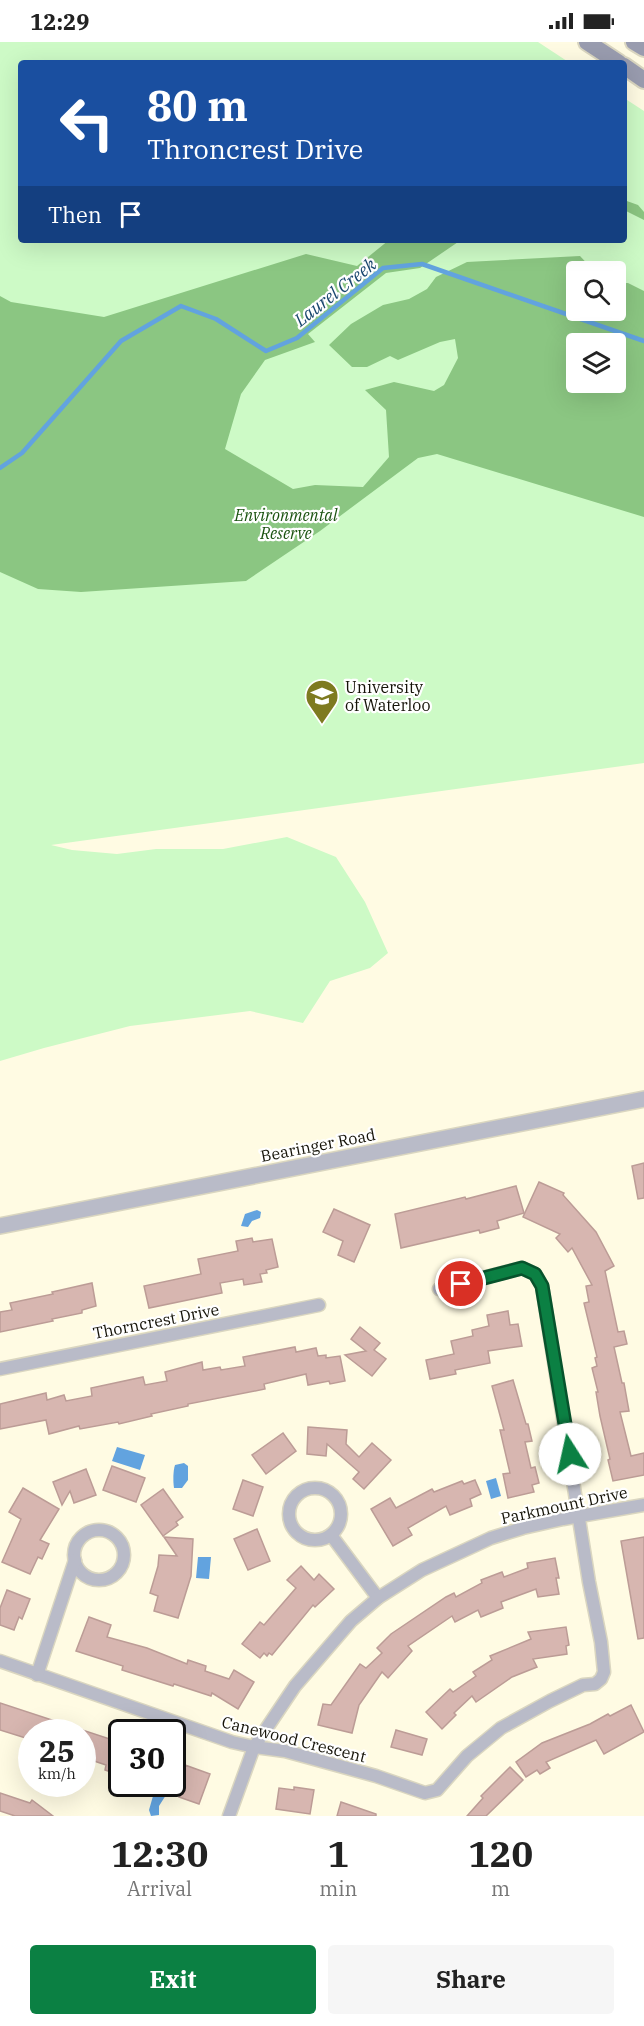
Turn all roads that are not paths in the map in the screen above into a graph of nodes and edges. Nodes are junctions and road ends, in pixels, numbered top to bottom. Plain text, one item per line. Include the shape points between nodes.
1 (587, 42) edge
2 (634, 42) edge
3 (644, 48) edge
4 (614, 60) edge
5 (627, 68) edge
6 (644, 80) edge
7 (644, 1099) edge
8 (0, 1226) edge
9 (439, 1289) dead end
10 (319, 1305) dead end
11 (0, 1370) edge
12 (644, 1505) edge
13 (580, 1515) junction
14 (331, 1535) junction
15 (75, 1560) junction
16 (378, 1598) junction
17 (0, 1661) edge
18 (37, 1674) junction
19 (255, 1747) junction
20 (229, 1816) edge

1 - 4 main road
2 - 3 main road
5 - 6 main road
7 - 8 street, Bearinger Road
9 - 13 street, Canewood Crescent via 522,1268 535,1274 542,1286
10 - 11 street, Thorncrest Drive
12 - 13 street, Parkmount Drive
13 - 16 street, Parkmount Drive via 491,1538 422,1570
13 - 19 street, Canewood Crescent via 604,1672 595,1684 583,1685 501,1728 467,1756 437,1790 425,1793 285,1750
14 - 14 street via 341,1514 332,1493 311,1488 296,1496 288,1516 293,1530 309,1540
14 - 16 street
15 - 15 street via 86,1576 103,1580 121,1568 124,1554 116,1536 98,1531 82,1538
15 - 18 street
16 - 19 street, Parkmount Drive via 351,1621 294,1686
17 - 18 street, Canewood Crescent
18 - 19 street, Canewood Crescent
19 - 20 street, Parkmount Drive

